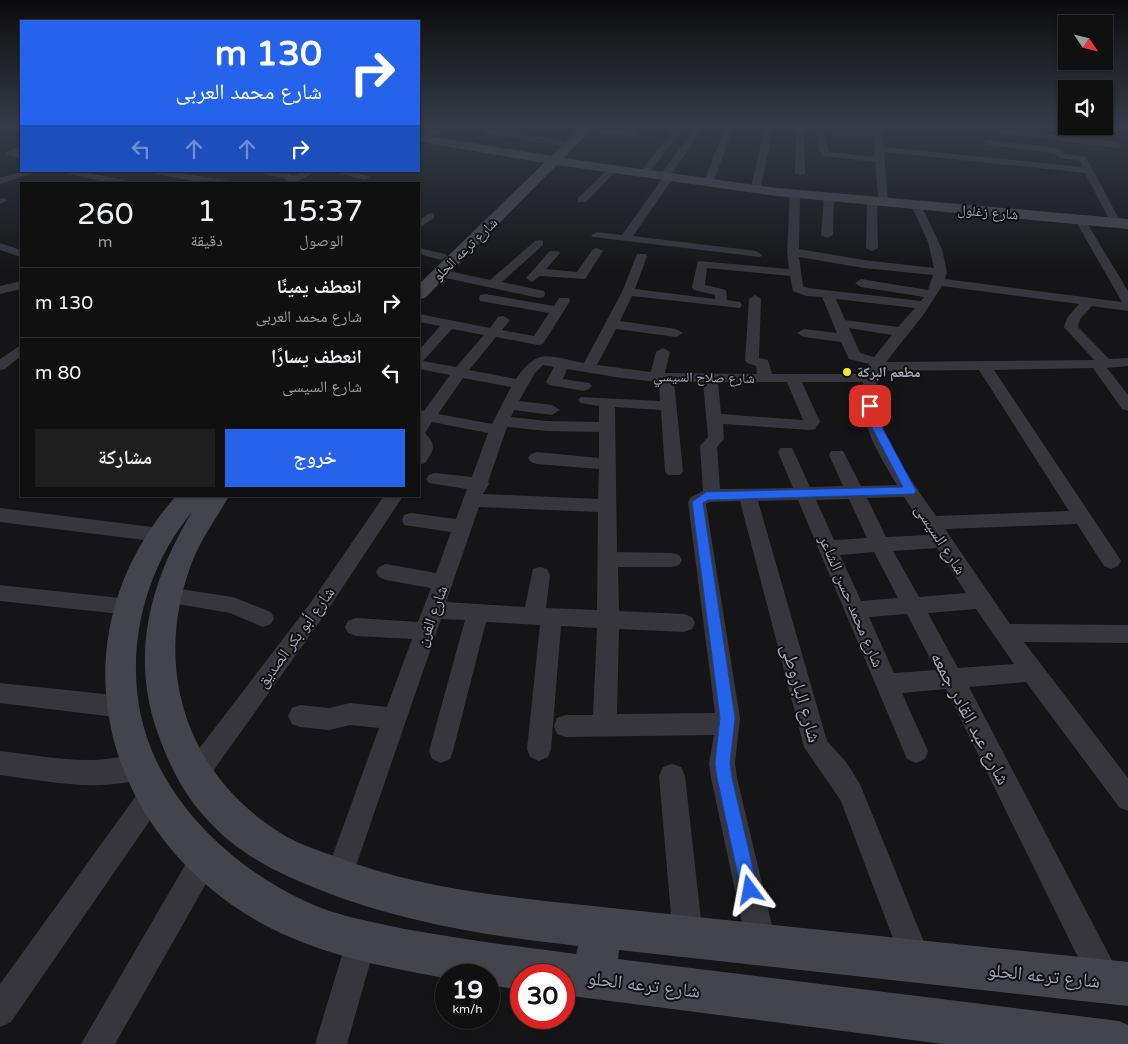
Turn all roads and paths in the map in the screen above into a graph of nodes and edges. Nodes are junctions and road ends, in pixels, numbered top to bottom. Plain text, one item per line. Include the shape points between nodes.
1 (20, 175) edge
2 (88, 175) edge
3 (170, 175) edge
4 (269, 175) edge
5 (301, 175) edge
6 (353, 175) edge
7 (369, 175) edge
8 (533, 175) edge
9 (536, 175) edge
10 (607, 175) edge
11 (655, 175) edge
12 (660, 175) edge
13 (711, 175) edge
14 (759, 175) edge
15 (878, 175) edge
16 (1091, 175) edge
17 (667, 176) junction
18 (364, 177) junction
19 (2, 179) edge
20 (286, 180) edge
21 (709, 181) junction
22 (122, 182) edge
23 (218, 182) edge
24 (355, 182) edge
25 (756, 187) junction
26 (792, 192) junction
27 (829, 196) junction
28 (582, 200) dead end
29 (877, 202) junction
30 (916, 205) junction
31 (430, 216) dead end
32 (1080, 220) junction
33 (420, 223) edge
34 (1122, 223) edge
35 (597, 235) dead end
36 (827, 235) dead end
37 (625, 239) junction
38 (539, 243) dead end
39 (0, 246) edge
40 (872, 248) dead end
41 (420, 250) edge
42 (597, 251) dead end
43 (792, 252) junction
44 (554, 253) dead end
45 (20, 254) edge
46 (441, 256) junction
47 (641, 256) dead end
48 (756, 256) dead end
49 (440, 273) junction
50 (795, 273) junction
51 (420, 275) edge
52 (20, 278) edge
53 (595, 280) dead end
54 (530, 281) junction
55 (577, 282) junction
56 (0, 283) edge
57 (861, 283) dead end
58 (20, 285) edge
59 (494, 286) junction
60 (933, 289) junction
61 (0, 290) edge
62 (628, 292) junction
63 (834, 292) junction
64 (420, 293) edge
65 (539, 294) dead end
66 (486, 298) junction
67 (755, 299) dead end
68 (1089, 301) junction
69 (1128, 302) edge
70 (721, 303) junction
71 (735, 305) dead end
72 (1128, 307) edge
73 (476, 310) dead end
74 (420, 318) edge
75 (503, 320) dead end
76 (841, 323) junction
77 (449, 324) junction
78 (611, 324) junction
79 (902, 332) junction
80 (492, 333) junction
81 (676, 333) dead end
82 (804, 333) dead end
83 (848, 339) junction
84 (20, 351) edge
85 (538, 351) junction
86 (663, 352) dead end
87 (420, 357) edge
88 (1128, 362) edge
89 (562, 364) junction
90 (1102, 364) junction
91 (420, 365) edge
92 (0, 366) edge
93 (984, 366) junction
94 (588, 369) junction
95 (874, 369) junction
96 (459, 373) junction
97 (662, 377) junction
98 (793, 378) junction
99 (710, 379) junction
100 (765, 379) junction
101 (521, 384) junction
102 (607, 402) junction
103 (668, 406) junction
104 (1128, 406) edge
105 (552, 410) dead end
106 (714, 418) junction
107 (503, 419) junction
108 (422, 427) edge
109 (607, 427) junction
110 (786, 452) dead end
111 (837, 455) dead end
112 (420, 458) edge
113 (538, 458) dead end
114 (607, 464) junction
115 (674, 471) dead end
116 (435, 479) dead end
117 (910, 491) junction
118 (477, 492) junction
119 (854, 492) junction
120 (806, 494) junction
121 (747, 495) junction
122 (712, 496) junction
123 (190, 497) edge
124 (216, 497) edge
125 (393, 497) edge
126 (607, 506) junction
127 (0, 515) edge
128 (1082, 517) junction
129 (411, 520) dead end
130 (931, 523) junction
131 (464, 527) junction
132 (160, 535) junction
133 (943, 541) junction
134 (880, 545) junction
135 (829, 548) junction
136 (608, 559) junction
137 (672, 560) dead end
138 (1111, 561) dead end
139 (386, 572) dead end
140 (540, 575) dead end
141 (444, 582) junction
142 (0, 593) edge
143 (167, 594) junction
144 (981, 600) junction
145 (911, 606) junction
146 (129, 607) junction
147 (433, 610) junction
148 (856, 610) junction
149 (478, 613) junction
150 (542, 616) junction
151 (263, 618) dead end
152 (608, 620) junction
153 (684, 623) dead end
154 (356, 627) dead end
155 (426, 631) junction
156 (1005, 633) junction
157 (1128, 634) edge
158 (1032, 672) junction
159 (952, 678) junction
160 (887, 684) junction
161 (0, 694) edge
162 (123, 707) junction
163 (300, 716) dead end
164 (393, 719) junction
165 (728, 724) junction
166 (605, 725) junction
167 (566, 726) dead end
168 (539, 749) dead end
169 (440, 751) dead end
170 (916, 751) dead end
171 (0, 763) edge
172 (1118, 774) edge
173 (194, 776) junction
174 (672, 776) dead end
175 (147, 779) junction
176 (1128, 798) edge
177 (205, 858) junction
178 (338, 879) junction
179 (601, 928) junction
180 (688, 938) junction
181 (361, 942) junction
182 (762, 946) junction
183 (917, 962) junction
184 (594, 978) junction
185 (1117, 982) edge
186 (0, 1011) edge
187 (97, 1044) edge
188 (331, 1044) edge
189 (1119, 1044) edge

1 - 19 street
2 - 22 street
3 - 23 street
4 - 20 street
5 - 20 street
6 - 18 street
7 - 18 street
8 - 46 street, شارع ترعه الحلو
9 - 49 street, شارع ترعه الحلو
10 - 28 street
11 - 17 street, شارع زغلول
12 - 17 street, شارع زغلول
13 - 21 street
14 - 25 street
15 - 29 street
16 - 34 street
17 - 21 street, شارع زغلول
17 - 26 street, شارع زغلول
17 - 37 street
18 - 24 street
21 - 25 street, شارع زغلول
25 - 26 street, شارع زغلول
26 - 27 street, شارع زغلول
26 - 43 street
27 - 29 street, شارع زغلول
27 - 36 street
29 - 30 street, شارع زغلول
29 - 40 street
30 - 32 street, شارع زغلول
30 - 60 street via 937,250
31 - 33 street
32 - 34 street, شارع زغلول
32 - 69 street
35 - 37 street
37 - 48 street
38 - 59 street
39 - 45 street
41 - 46 street
42 - 55 street
43 - 50 street
43 - 60 street
44 - 54 street
46 - 51 street, شارع ترعه الحلو
47 - 62 street
49 - 59 street
49 - 64 street, شارع ترعه الحلو
50 - 63 street via 799,290
50 - 70 street via 701,264 698,287 721,293
52 - 56 street
53 - 55 street
54 - 55 street
54 - 59 street
54 - 65 street
57 - 60 street
58 - 61 street
59 - 66 street
60 - 63 street
60 - 68 street
60 - 79 street
62 - 70 street
62 - 78 street
63 - 76 street
66 - 73 street
66 - 85 street, شارع الفرن via 561,306
67 - 100 street via 752,360 763,364
68 - 72 street
68 - 90 street via 1074,318 1071,327
70 - 71 street
74 - 77 street, شارع صلاح السيسي
75 - 80 street
76 - 79 street
76 - 83 street
77 - 80 street, شارع صلاح السيسي
77 - 87 street
78 - 81 street
78 - 94 street
79 - 95 street
80 - 85 street, شارع صلاح السيسي
80 - 96 street
82 - 83 street
83 - 95 street via 854,356
84 - 92 street
85 - 89 street, شارع صلاح السيسي
85 - 101 street, شارع الفرن
86 - 97 street
88 - 90 street, شارع صلاح السيسي
89 - 94 street, شارع صلاح السيسي
89 - 102 street via 554,382
90 - 93 street, شارع صلاح السيسي
90 - 104 street
91 - 96 street
93 - 95 street, شارع صلاح السيسي
93 - 128 street
94 - 97 street, شارع صلاح السيسي
95 - 98 street, شارع صلاح السيسي
95 - 117 street, شارع السيسى via 869,394 872,418
96 - 101 street
96 - 108 street
97 - 99 street, شارع صلاح السيسي
97 - 103 street
98 - 100 street, شارع صلاح السيسي
98 - 106 street via 812,422 809,426
99 - 100 street, شارع صلاح السيسي
99 - 106 street
101 - 107 street, شارع الفرن
102 - 103 street
102 - 109 street
103 - 115 street
105 - 107 street
106 - 122 street via 716,439 708,446
107 - 108 street
107 - 109 street via 548,426
107 - 118 street, شارع الفرن
108 - 112 street via 426,449
109 - 114 street
110 - 120 street, شارع محمد حسن الشاعر
111 - 119 street, شارع عبد القادر جمعه
113 - 114 street
114 - 126 street
116 - 118 street
117 - 119 street
117 - 130 street, شارع السيسى
118 - 126 street
118 - 131 street, شارع الفرن
119 - 120 street
119 - 134 street, شارع عبد القادر جمعه
120 - 121 street
120 - 135 street, شارع محمد حسن الشاعر
121 - 122 street
121 - 183 street, شارع الباروطى via 816,747 851,793
122 - 165 street via 700,498 697,502
123 - 132 street, شارع ترعه الحلو
124 - 143 street, شارع ترعه الحلو via 183,548
125 - 173 street, شارع أبو بكر الصديق via 316,610
126 - 136 street
127 - 132 street
128 - 130 street
128 - 138 street
129 - 131 street
130 - 133 street, شارع السيسى
131 - 141 street, شارع الفرن
132 - 146 street, شارع ترعه الحلو via 142,570
133 - 134 street
133 - 144 street, شارع السيسى
134 - 135 street
134 - 145 street, شارع عبد القادر جمعه
135 - 148 street, شارع محمد حسن الشاعر
136 - 137 street
136 - 152 street
139 - 141 street
140 - 150 street
141 - 147 street, شارع الفرن
142 - 146 street
143 - 151 street via 234,605
143 - 173 street, شارع ترعه الحلو via 160,632 160,678 170,727
144 - 145 street
144 - 156 street, شارع السيسى
145 - 148 street
145 - 159 street, شارع عبد القادر جمعه
146 - 162 street, شارع ترعه الحلو via 122,639
147 - 149 street
147 - 155 street, شارع الفرن
148 - 160 street, شارع محمد حسن الشاعر
149 - 150 street
149 - 169 street
150 - 152 street
150 - 168 street
152 - 153 street
152 - 166 street
154 - 155 street
155 - 164 street, شارع الفرن
156 - 157 street
156 - 158 street, شارع السيسى
158 - 159 street
158 - 172 street, شارع السيسى
159 - 160 street
159 - 185 street, شارع عبد القادر جمعه
160 - 170 street, شارع محمد حسن الشاعر
161 - 162 street
162 - 175 street, شارع ترعه الحلو via 126,727
163 - 164 street via 329,719 350,714
164 - 178 street, شارع الفرن
165 - 166 street
165 - 182 street via 723,748 724,778
166 - 167 street
171 - 175 street via 100,774 126,771
172 - 176 street, شارع السيسى
173 - 178 street, شارع ترعه الحلو via 228,817 277,852
174 - 180 street
175 - 177 street, شارع ترعه الحلو via 176,826
175 - 186 street
177 - 181 street, شارع ترعه الحلو via 274,908
177 - 187 street
178 - 179 street, شارع ترعه الحلو via 396,898 493,915
179 - 180 street, شارع ترعه الحلو
179 - 184 street
180 - 182 street, شارع ترعه الحلو
181 - 184 street, شارع ترعه الحلو
181 - 188 street
182 - 183 street, شارع ترعه الحلو
183 - 185 street, شارع ترعه الحلو
184 - 189 street, شارع ترعه الحلو

